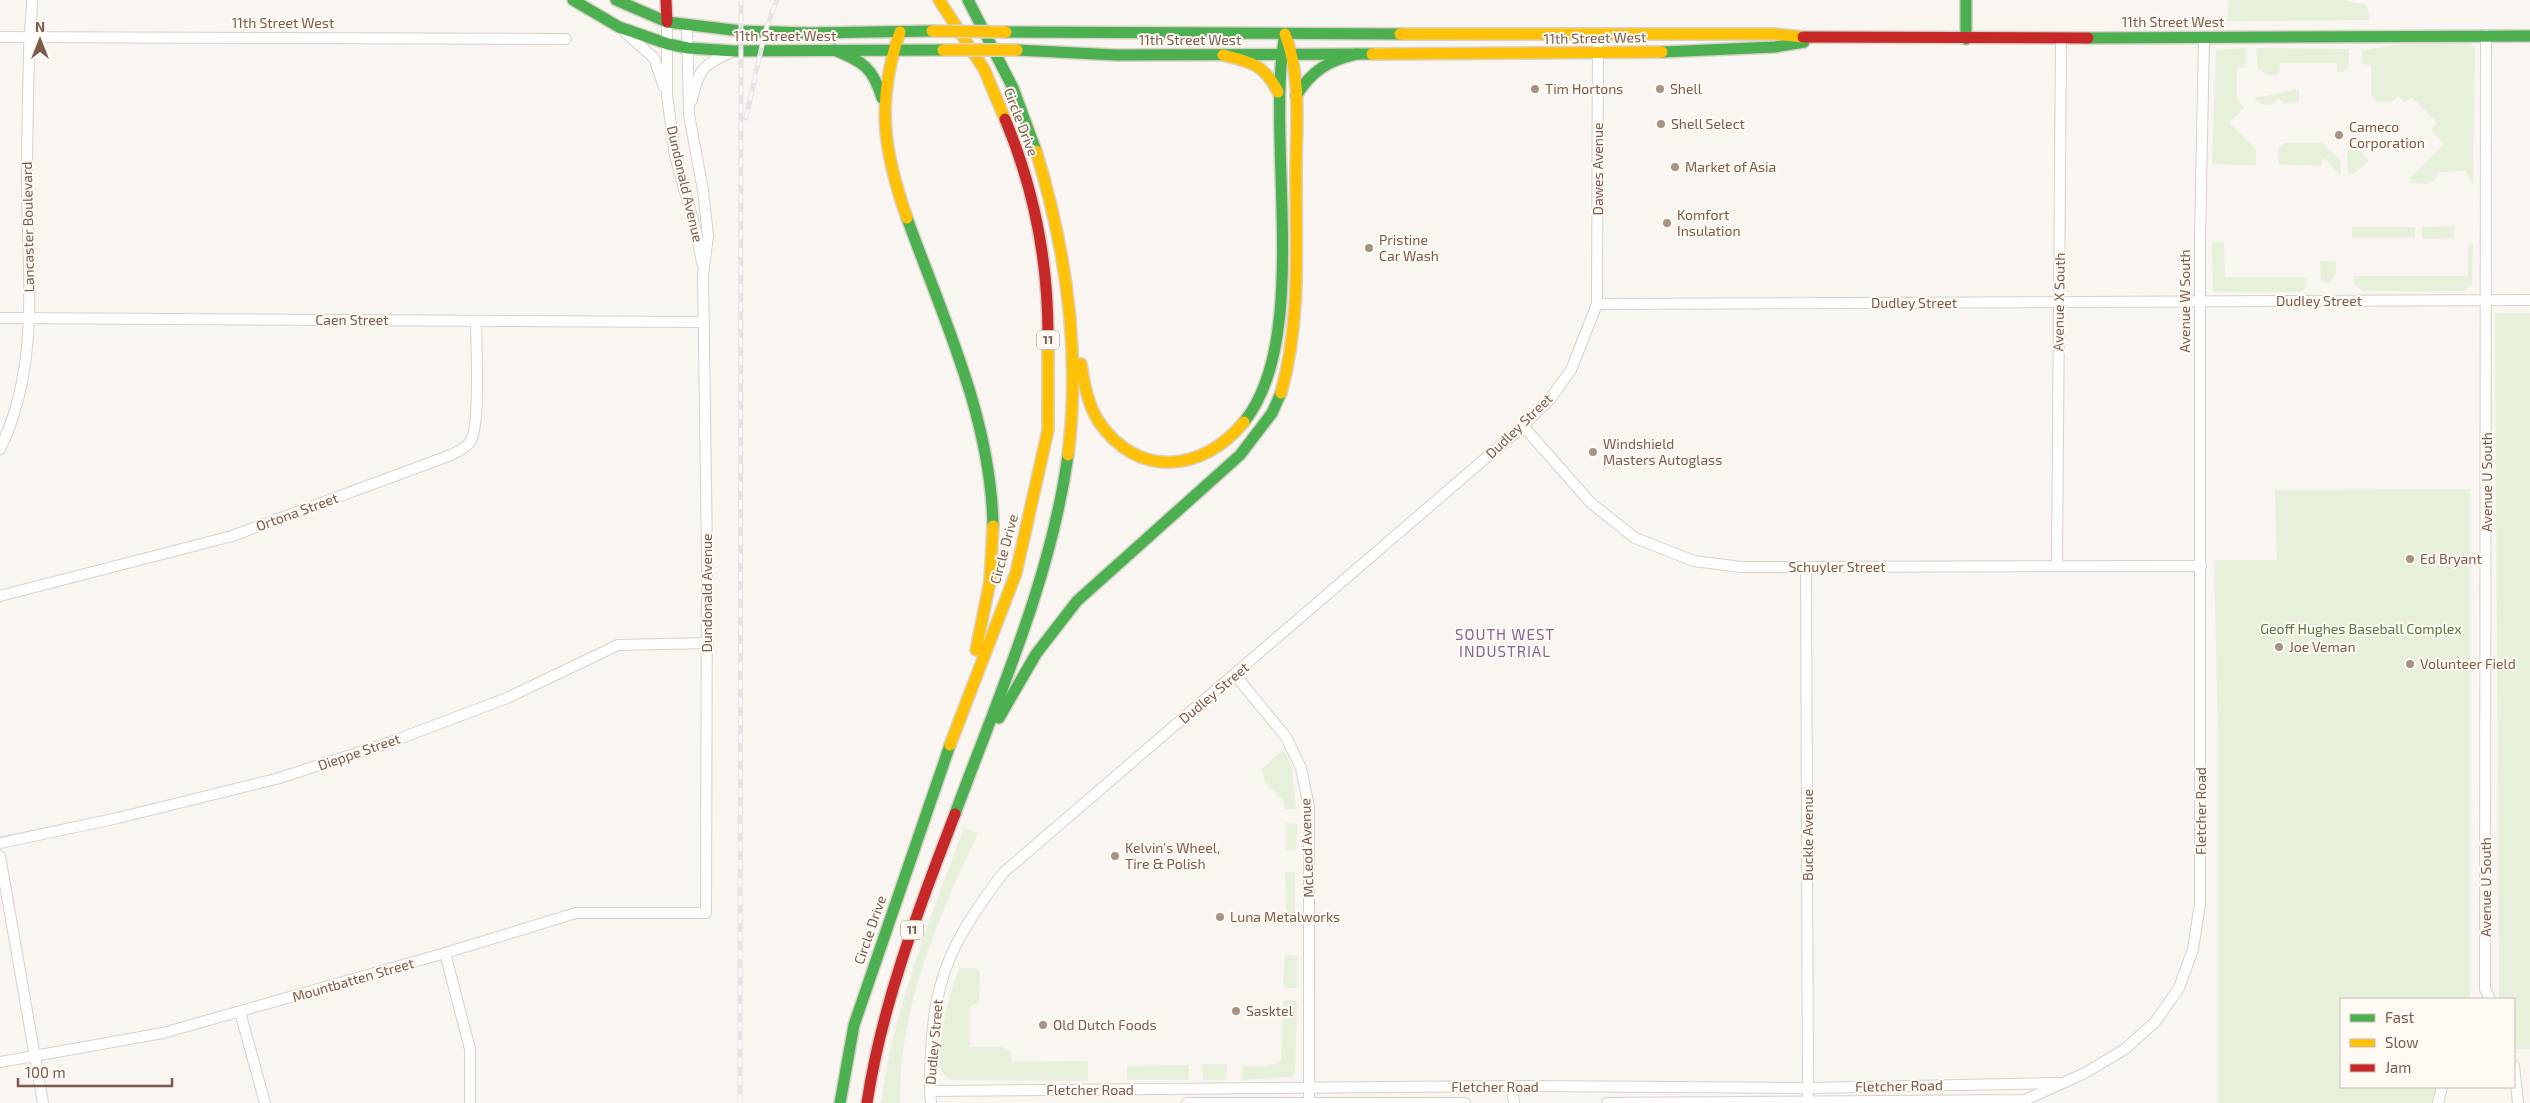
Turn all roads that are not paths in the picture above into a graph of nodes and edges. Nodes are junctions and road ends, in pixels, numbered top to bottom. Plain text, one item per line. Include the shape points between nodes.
1 (32, 0) edge
2 (573, 0) edge
3 (616, 0) edge
4 (666, 0) edge
5 (939, 0) edge
6 (968, 0) edge
7 (1966, 0) edge
8 (667, 22) junction
9 (687, 25) junction
10 (619, 27) junction
11 (900, 32) junction
12 (1285, 34) junction
13 (1598, 35) junction
14 (2486, 35) junction
15 (0, 36) edge
16 (29, 36) junction
17 (2530, 36) edge
18 (2204, 37) junction
19 (2061, 38) junction
20 (566, 39) dead end
21 (1817, 39) junction
22 (1966, 39) junction
23 (668, 44) junction
24 (688, 48) junction
25 (892, 49) junction
26 (834, 50) junction
27 (734, 52) junction
28 (1598, 53) junction
29 (1280, 54) junction
30 (1293, 54) junction
31 (1357, 54) junction
32 (1223, 55) junction
33 (1278, 93) junction
34 (666, 95) junction
35 (1296, 96) junction
36 (883, 102) junction
37 (689, 115) junction
38 (704, 274) junction
39 (1065, 284) junction
40 (2486, 300) junction
41 (2530, 300) edge
42 (2200, 301) junction
43 (2058, 302) junction
44 (1597, 304) junction
45 (0, 318) edge
46 (30, 318) junction
47 (476, 321) junction
48 (704, 322) junction
49 (1523, 426) junction
50 (0, 449) edge
51 (2057, 566) junction
52 (2202, 566) junction
53 (1806, 567) junction
54 (0, 596) edge
55 (708, 642) junction
56 (1235, 675) junction
57 (969, 691) junction
58 (973, 762) junction
59 (0, 843) edge
60 (0, 856) edge
61 (706, 913) joint
62 (445, 953) junction
63 (2488, 994) edge
64 (240, 1012) junction
65 (36, 1056) junction
66 (0, 1062) edge
67 (2515, 1075) edge
68 (2059, 1083) junction
69 (1512, 1086) junction
70 (1308, 1088) junction
71 (1809, 1088) junction
72 (2442, 1088) edge
73 (1187, 1089) junction
74 (930, 1091) junction
75 (1308, 1102) edge
76 (43, 1103) edge
77 (265, 1103) edge
78 (470, 1103) edge
79 (840, 1103) edge
80 (867, 1103) edge
81 (931, 1103) edge
82 (1187, 1103) edge
83 (1465, 1103) edge
84 (1514, 1103) edge
85 (1607, 1103) edge
86 (1808, 1103) edge
87 (2438, 1103) edge
88 (2518, 1103) edge

1 - 16 street, Lancaster Boulevard
2 - 10 main road, 11th Street West
3 - 8 main road, 11th Street West
4 - 8 main road
5 - 57 main road, Circle Drive / 11 via 984,69 1018,150 1042,246 1048,318 1048,430 1016,573
6 - 39 main road, Circle Drive / 11 via 1013,88 1029,133 1055,218
7 - 22 main road
8 - 9 main road, 11th Street West
8 - 23 street, Dundonald Avenue
9 - 11 main road, 11th Street West via 765,32
9 - 24 street, Dundonald Avenue
10 - 23 main road, 11th Street West
10 - 34 street, Dundonald Avenue via 654,58
11 - 12 main road, 11th Street West, bridge
11 - 25 main road
12 - 13 main road, 11th Street West
12 - 29 main road
12 - 30 main road
13 - 21 main road, 11th Street West via 1774,34
13 - 28 street, Dawes Avenue
14 - 17 main road, 11th Street West
14 - 18 main road, 11th Street West
14 - 40 street, Avenue U South
15 - 16 street, 11th Street West
16 - 20 street, 11th Street West
16 - 46 street, Lancaster Boulevard via 27,182
18 - 19 main road, 11th Street West
18 - 42 street, Avenue W South
19 - 22 main road, 11th Street West
19 - 43 street, Avenue X South
21 - 22 main road, 11th Street West
21 - 28 main road, 11th Street West via 1775,47
23 - 24 main road, 11th Street West
23 - 34 street, Dundonald Avenue
24 - 27 main road, 11th Street West
24 - 37 street, Dundonald Avenue
25 - 26 main road, 11th Street West
25 - 32 main road, 11th Street West, bridge
25 - 36 main road
26 - 27 main road, 11th Street West
26 - 36 main road via 861,61 876,78
27 - 37 street, Dundonald Avenue via 700,70
28 - 31 main road, 11th Street West
28 - 44 street, Dawes Avenue
29 - 30 main road, 11th Street West
29 - 32 main road, 11th Street West
29 - 33 main road
30 - 31 main road, 11th Street West
30 - 35 main road
31 - 35 main road via 1320,66 1305,80
32 - 33 main road via 1262,67 1271,76
33 - 39 main road via 1280,284 1274,349 1262,390 1231,437 1208,454 1193,461 1177,463 1143,458 1110,436 1092,414
34 - 38 street, Dundonald Avenue via 675,156
35 - 58 main road via 1296,301 1290,362 1280,397 1240,455 1077,601 1036,654
36 - 57 main road via 892,172 986,444 994,521 991,572
37 - 38 street, Dundonald Avenue via 708,236
38 - 48 street, Dundonald Avenue
39 - 58 main road, Circle Drive / 11 via 1072,352 1072,419 1064,476 1030,608
40 - 41 street, Dudley Street
40 - 42 street, Dudley Street
40 - 63 street, Avenue U South
42 - 43 street, Dudley Street
42 - 52 street, Avenue W South
43 - 44 street, Dudley Street
43 - 51 street, Avenue X South
44 - 49 street, Dudley Street via 1571,370 1550,399
45 - 46 street, Caen Street
46 - 47 street, Caen Street
46 - 50 street, Lancaster Boulevard via 24,376 9,430
47 - 48 street, Caen Street
47 - 54 street, Ortona Street via 476,421 470,442 462,449 232,536
48 - 55 street, Dundonald Avenue
49 - 53 street, Schuyler Street via 1591,503 1636,538 1694,561 1741,567
49 - 56 street, Dudley Street
51 - 52 street, Schuyler Street
51 - 53 street, Schuyler Street
52 - 68 street, Fletcher Road via 2200,904 2193,949 2179,988 2155,1022 2126,1049 2085,1073
53 - 71 street, Buckle Avenue
55 - 59 street, Dieppe Street via 618,645 507,698 276,779
55 - 61 street, Dundonald Avenue
56 - 70 street, McLeod Avenue via 1286,737 1301,768 1309,807
56 - 74 street, Dudley Street via 1003,873 950,955 940,980 932,1023
57 - 79 main road, Circle Drive / 11 via 854,1025
58 - 80 main road, Circle Drive / 11 via 903,955
60 - 65 street
61 - 62 street, Mountbatten Street via 576,914
62 - 64 street, Mountbatten Street
62 - 78 street via 470,1049
64 - 65 street, Mountbatten Street via 163,1033
64 - 77 street
65 - 66 street, Mountbatten Street
65 - 76 street
67 - 88 street
68 - 71 street, Fletcher Road
68 - 86 street, Fletcher Road via 2025,1100
69 - 70 street, Fletcher Road
69 - 71 street, Fletcher Road
69 - 84 street
70 - 73 street, Fletcher Road
70 - 75 street, McLeod Avenue
71 - 86 street, Buckle Avenue
72 - 87 street
73 - 74 street, Fletcher Road
73 - 82 street
74 - 81 street, Dudley Street
75 - 82 street, Fletcher Road
75 - 83 street, Fletcher Road
85 - 86 street, Fletcher Road

